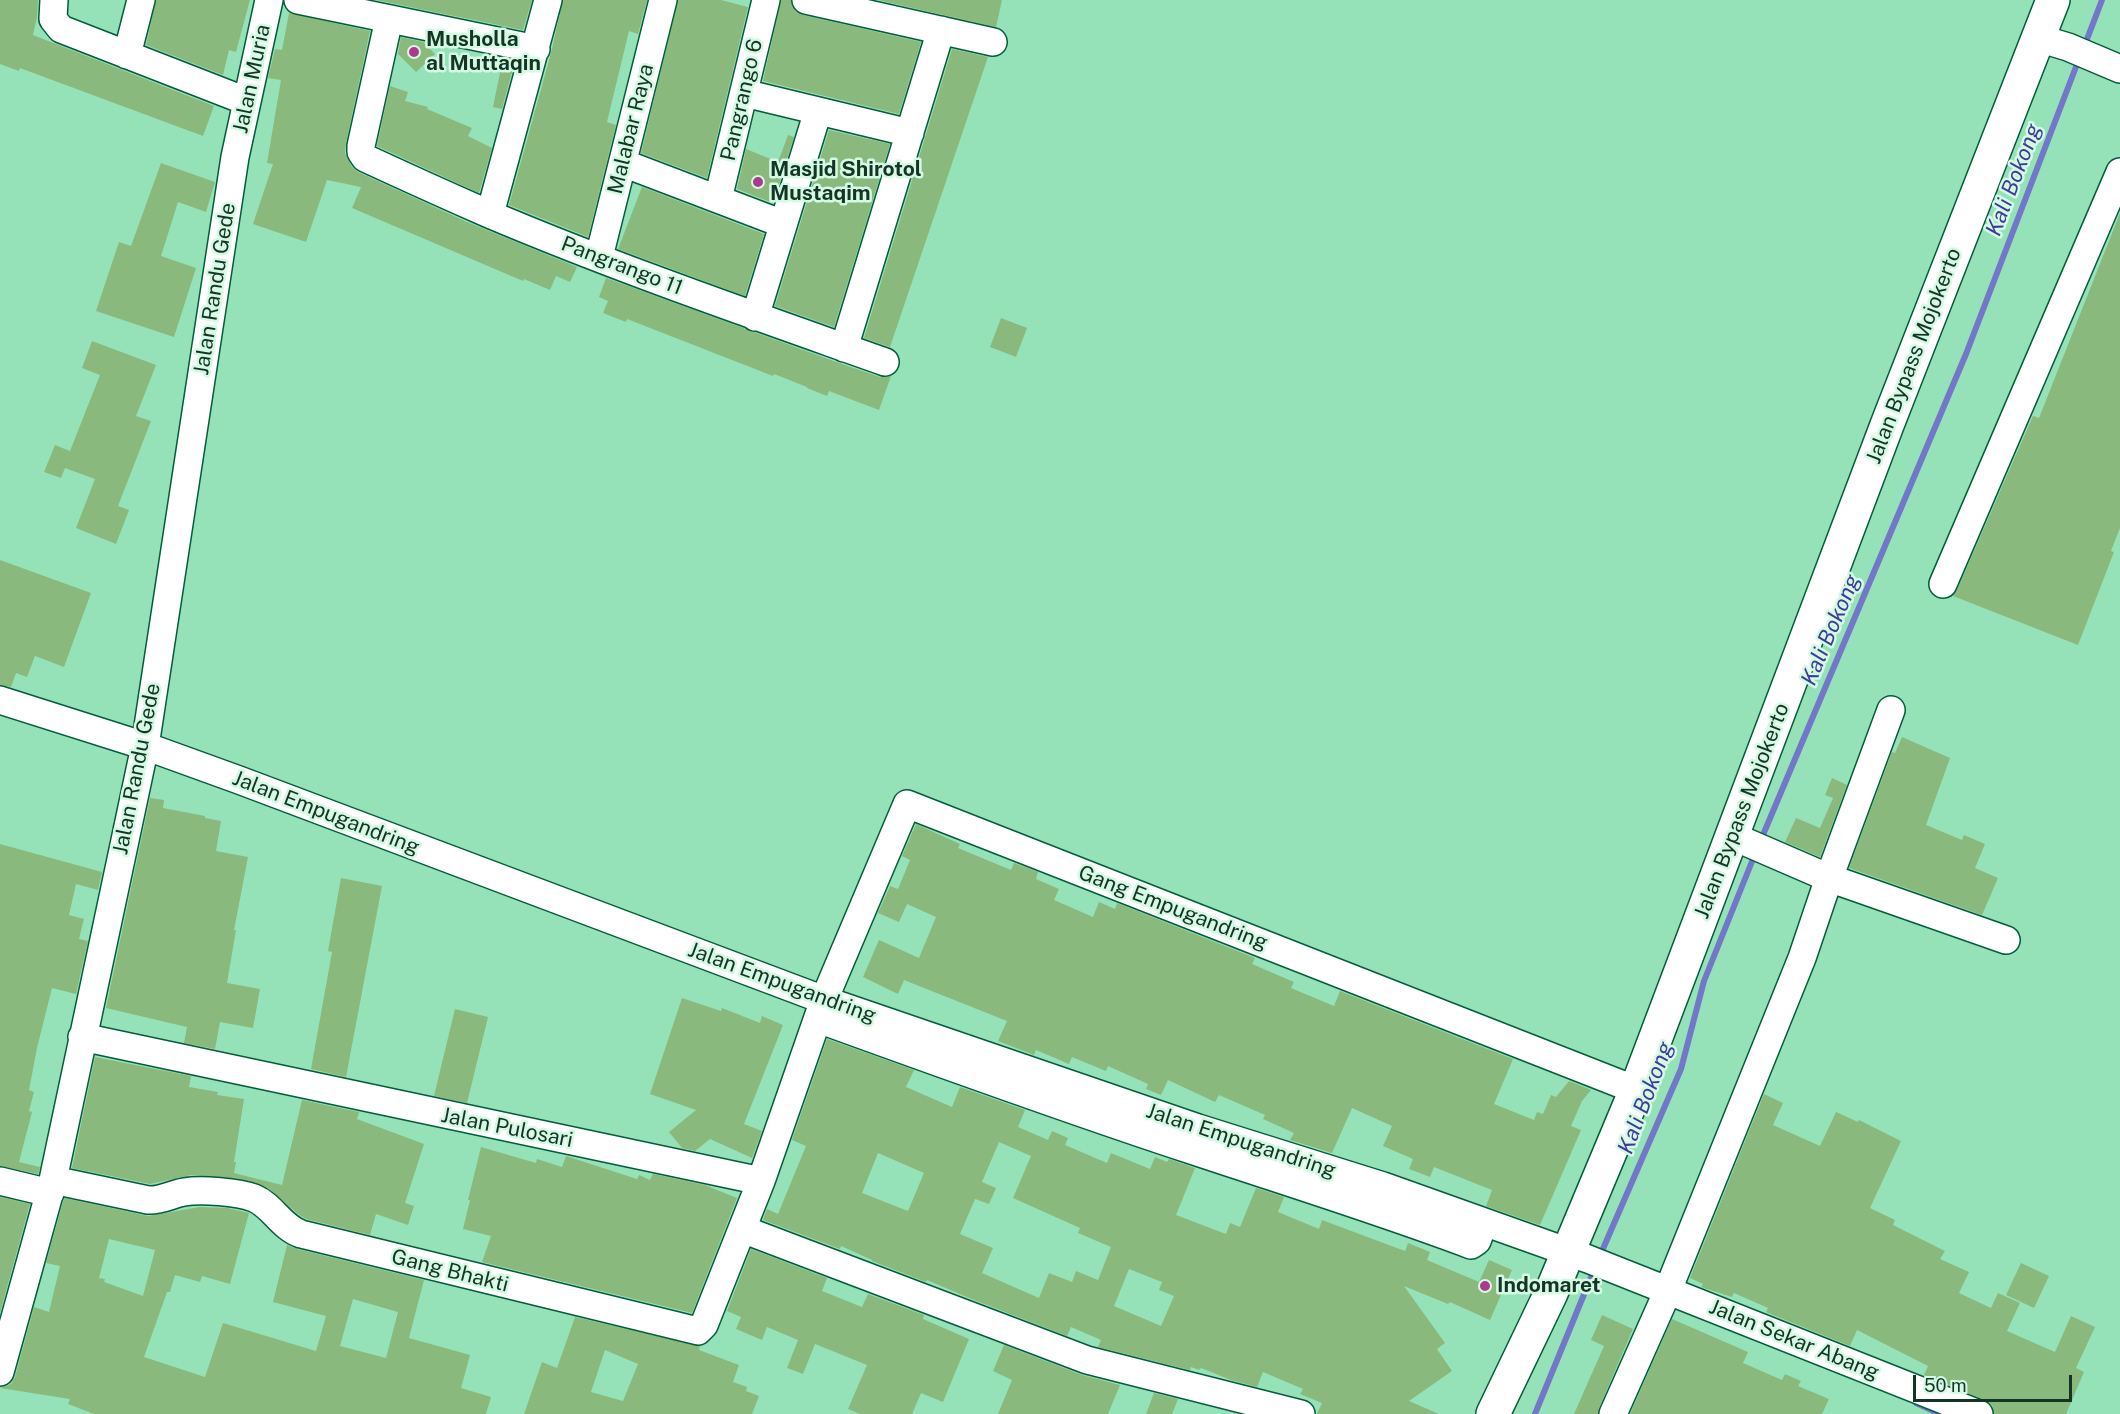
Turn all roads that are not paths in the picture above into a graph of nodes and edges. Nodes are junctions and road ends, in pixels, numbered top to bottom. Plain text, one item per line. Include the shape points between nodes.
1 (54, 0) edge
2 (141, 0) edge
3 (269, 0) edge
4 (298, 0) edge
5 (548, 0) edge
6 (663, 0) edge
7 (766, 0) edge
8 (806, 0) edge
9 (2053, 0) edge
10 (866, 7) edge
11 (389, 19) junction
12 (941, 30) junction
13 (993, 42) dead end
14 (2053, 42) junction
15 (536, 49) junction
16 (127, 55) junction
17 (2110, 64) edge
18 (744, 93) junction
19 (246, 101) junction
20 (818, 111) junction
21 (910, 134) junction
22 (236, 157) joint
23 (623, 163) junction
24 (2120, 172) edge
25 (718, 199) junction
26 (490, 214) junction
27 (783, 224) junction
28 (599, 257) junction
29 (755, 317) junction
30 (844, 348) junction
31 (885, 362) dead end
32 (1943, 584) dead end
33 (0, 700) edge
34 (1891, 710) dead end
35 (142, 756) junction
36 (1751, 844) junction
37 (1829, 878) junction
38 (2006, 940) dead end
39 (821, 1011) junction
40 (82, 1037) junction
41 (1636, 1090) junction
42 (0, 1181) edge
43 (761, 1181) junction
44 (52, 1187) junction
45 (742, 1229) junction
46 (1588, 1259) junction
47 (1665, 1297) junction
48 (0, 1372) edge
49 (1300, 1414) edge
50 (1494, 1414) edge
51 (1613, 1414) edge
52 (1979, 1414) edge

1 - 16 street via 56,25
2 - 16 street
3 - 19 street, Jalan Muria
4 - 11 street
5 - 15 street
6 - 23 street, Malabar Raya
7 - 18 street, Pangrango 6
8 - 10 street
9 - 14 highway, Jalan Bypass Mojokerto
10 - 12 street
11 - 15 street
11 - 26 street, Pangrango 11 via 361,152 365,158
12 - 13 street
12 - 21 street
14 - 17 street
14 - 36 highway, Jalan Bypass Mojokerto via 1887,425
15 - 26 street
16 - 19 street
18 - 20 street
18 - 25 street, Pangrango 6
19 - 22 street, Jalan Muria
20 - 21 street
20 - 27 street
21 - 30 street
22 - 35 street, Jalan Randu Gede
23 - 25 street
23 - 28 street, Malabar Raya
24 - 32 street
25 - 27 street
26 - 28 street, Pangrango 11
27 - 29 street
28 - 29 street, Pangrango 11
29 - 30 street, Pangrango 11
30 - 31 street, Pangrango 11
33 - 35 street, Jalan Empugandring
34 - 37 street
35 - 39 street, Jalan Empugandring
35 - 40 street, Jalan Randu Gede
36 - 37 street
36 - 41 highway, Jalan Bypass Mojokerto
37 - 38 street
37 - 47 street via 1802,958
39 - 41 street, Gang Empugandring via 907,804
39 - 43 street
39 - 46 street, Jalan Empugandring via 1194,1140 1481,1231
40 - 43 street, Jalan Pulosari
40 - 44 street, Jalan Randu Gede
41 - 46 highway, Jalan Bypass Mojokerto
42 - 44 street
43 - 45 street, Gang Bhakti
44 - 45 street, Gang Bhakti via 148,1200 193,1191 251,1197 266,1205 284,1225 302,1234 698,1331 704,1325
44 - 48 street, Jalan Randu Gede
45 - 49 street via 1087,1360
46 - 47 street, Jalan Sekar Abang
46 - 50 highway, Jalan Bypass Mojokerto via 1551,1293
47 - 51 street
47 - 52 street, Jalan Sekar Abang

